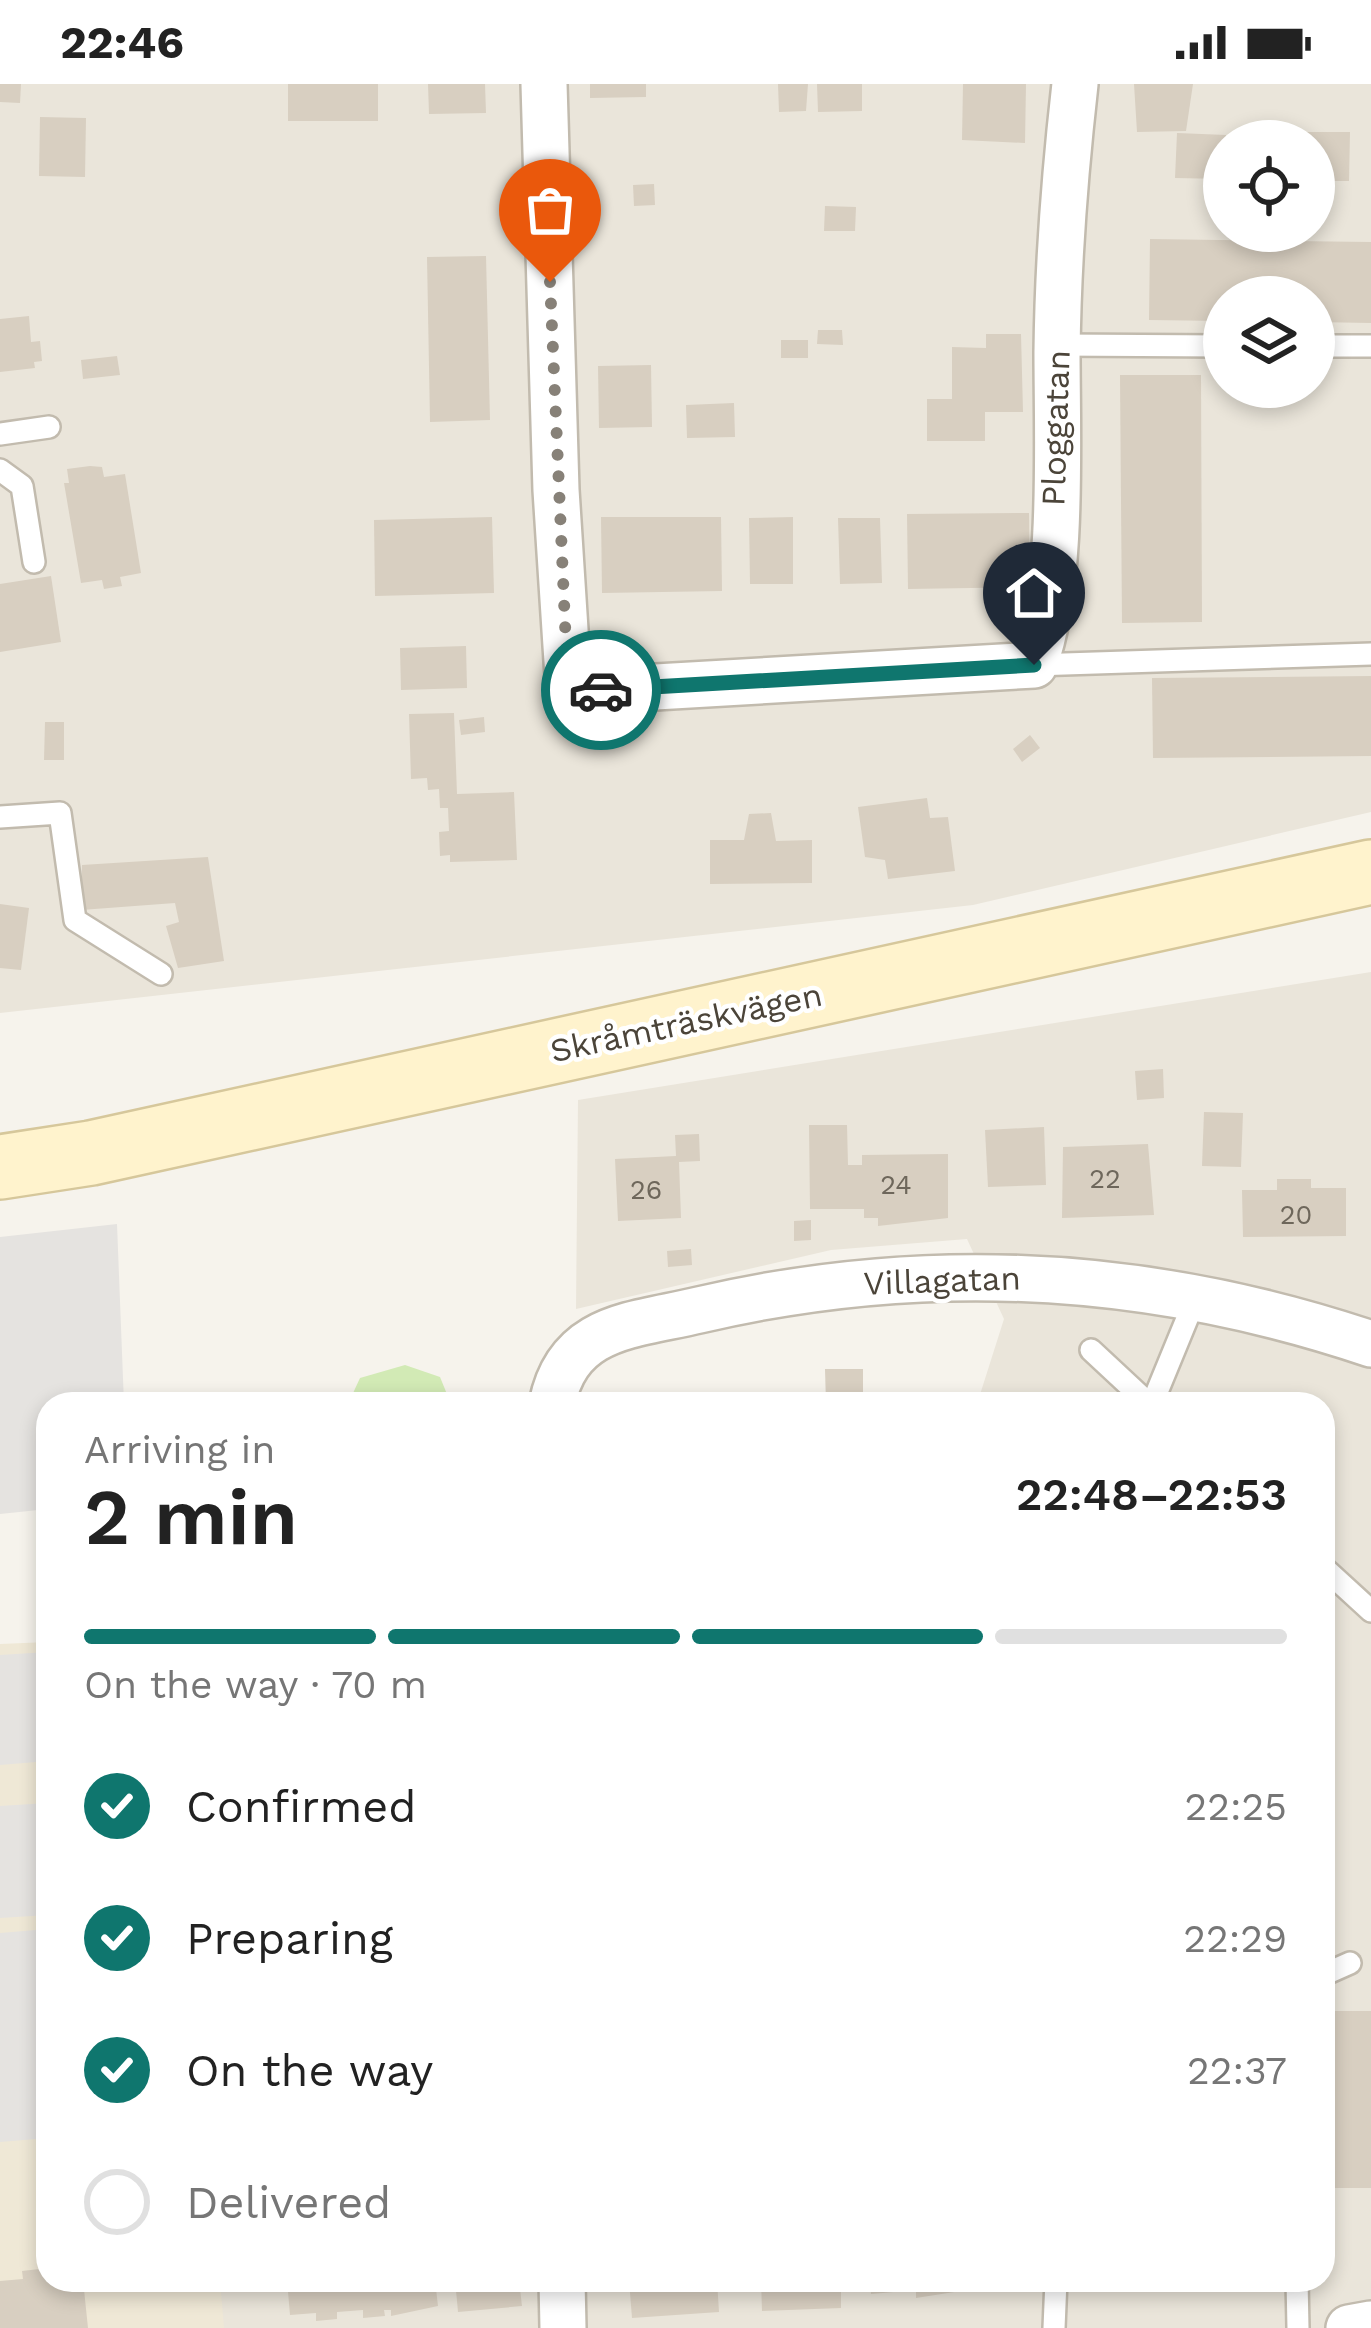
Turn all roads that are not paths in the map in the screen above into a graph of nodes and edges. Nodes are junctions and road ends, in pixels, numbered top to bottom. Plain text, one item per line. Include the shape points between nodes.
1 (544, 84) edge
2 (1075, 84) edge
3 (1057, 345) junction
4 (1203, 346) edge
5 (1335, 346) edge
6 (1371, 346) edge
7 (49, 427) dead end
8 (0, 434) edge
9 (0, 470) edge
10 (34, 562) dead end
11 (1371, 654) edge
12 (1034, 665) junction
13 (0, 818) edge
14 (1371, 872) edge
15 (161, 974) dead end
16 (0, 1167) edge
17 (1196, 1297) junction
18 (1371, 1343) edge
19 (1091, 1350) dead end
20 (555, 1392) edge
21 (1137, 1392) edge
22 (1155, 1392) edge
23 (1335, 1578) edge
24 (1371, 1611) edge
25 (1350, 1963) dead end
26 (1335, 1970) edge
27 (562, 2292) edge
28 (1056, 2292) edge
29 (1298, 2292) edge
30 (1371, 2324) edge
31 (563, 2328) edge
32 (1054, 2328) edge
33 (1298, 2328) edge
34 (1349, 2328) edge

1 - 12 street via 568,692
2 - 3 street, Ploggatan
3 - 4 lane
3 - 12 street, Ploggatan via 1053,531 1044,638
5 - 6 lane
7 - 8 lane
9 - 10 lane via 22,486
11 - 12 lane
13 - 15 lane via 59,813 74,920
14 - 16 main road, Skråmträskvägen
17 - 18 street, Villagatan
17 - 20 street, Villagatan via 1018,1274 816,1287 600,1336 572,1354
17 - 22 lane
19 - 21 lane
23 - 24 lane
25 - 26 lane
27 - 31 street
28 - 32 lane
29 - 33 lane
30 - 34 street

